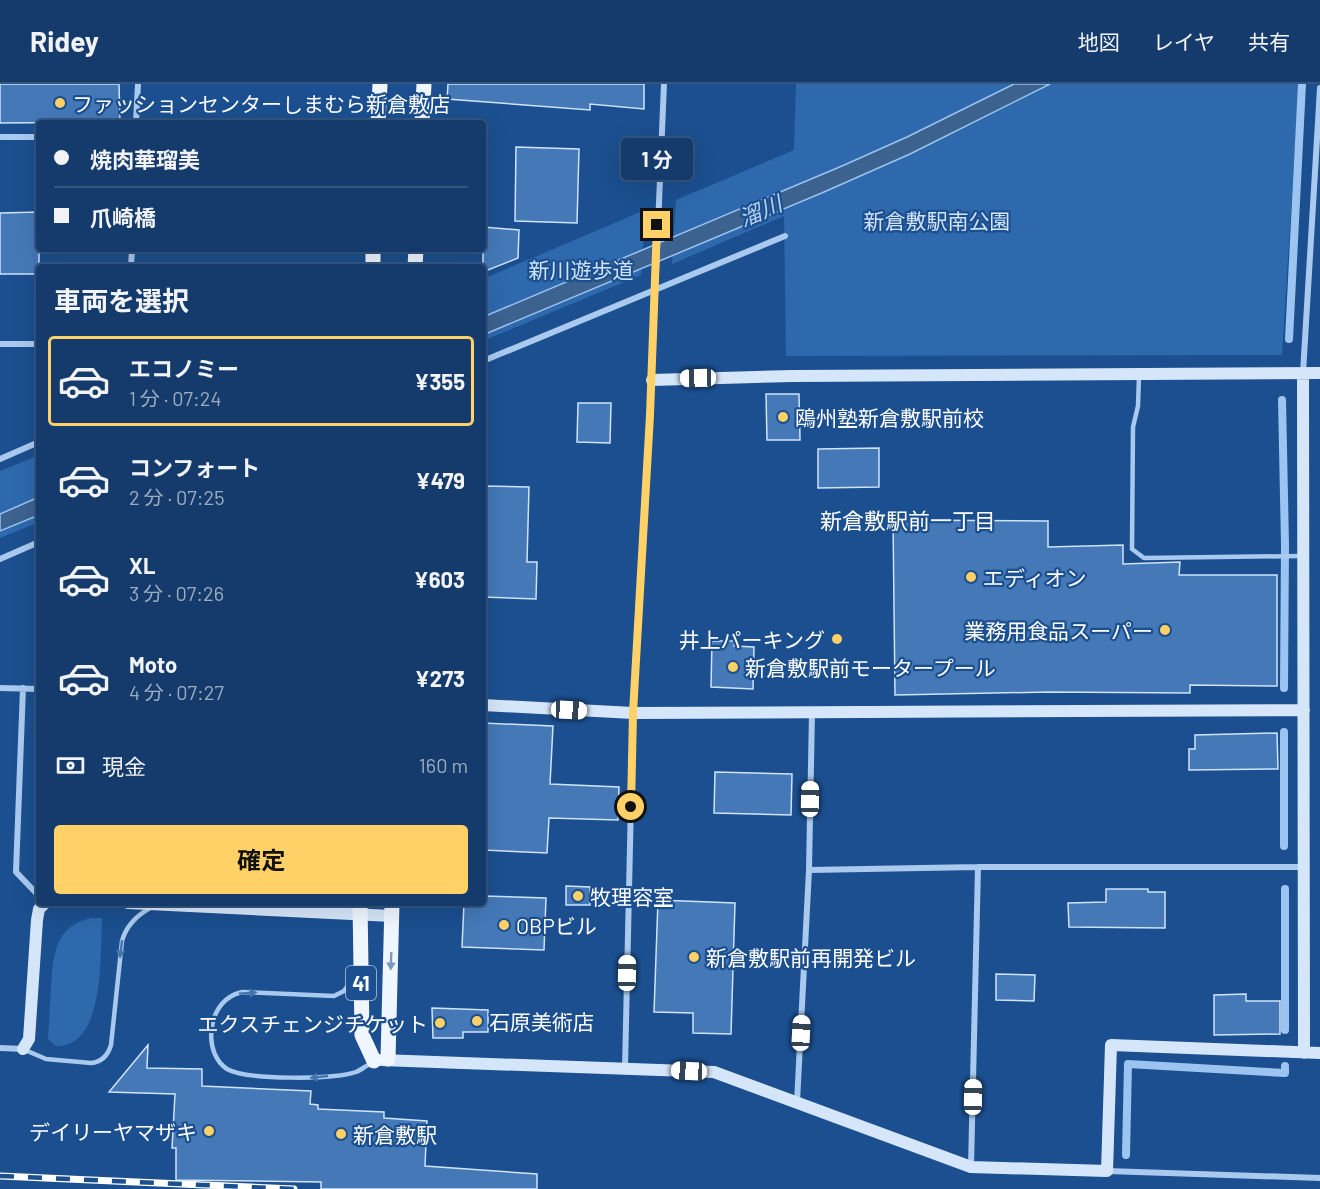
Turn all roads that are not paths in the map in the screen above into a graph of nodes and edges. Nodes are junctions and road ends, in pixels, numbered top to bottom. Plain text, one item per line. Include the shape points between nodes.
1 (138, 84) edge
2 (380, 84) edge
3 (424, 84) edge
4 (664, 84) edge
5 (1320, 88) edge
6 (136, 120) edge
7 (378, 120) edge
8 (422, 120) edge
9 (0, 137) edge
10 (36, 137) edge
11 (784, 236) dead end
12 (655, 289) junction
13 (0, 344) edge
14 (36, 344) edge
15 (486, 360) edge
16 (1304, 373) junction
17 (1320, 373) edge
18 (1139, 374) junction
19 (652, 380) junction
20 (36, 443) edge
21 (0, 459) edge
22 (36, 543) edge
23 (1304, 556) junction
24 (0, 559) edge
25 (0, 688) edge
26 (23, 688) junction
27 (36, 689) edge
28 (486, 705) edge
29 (1304, 710) junction
30 (812, 712) junction
31 (633, 713) junction
32 (978, 867) junction
33 (1304, 867) junction
34 (809, 870) junction
35 (36, 893) edge
36 (42, 906) edge
37 (153, 906) edge
38 (174, 906) edge
39 (266, 906) edge
40 (360, 909) edge
41 (249, 910) junction
42 (392, 910) edge
43 (361, 964) junction
44 (0, 1048) edge
45 (23, 1049) junction
46 (1304, 1053) junction
47 (1320, 1053) edge
48 (381, 1060) junction
49 (625, 1068) junction
50 (797, 1103) junction
51 (971, 1167) junction
52 (1107, 1171) junction
53 (1320, 1178) edge

1 - 6 street
2 - 7 main road
3 - 8 main road
4 - 12 street
5 - 16 street
9 - 10 street
11 - 12 street
12 - 15 street
12 - 19 street
13 - 14 street
16 - 17 street
16 - 18 street
16 - 23 street
18 - 19 street
18 - 23 lane via 1133,427 1132,549 1144,558
19 - 31 street
20 - 21 street
22 - 24 street
23 - 29 street
25 - 26 street
26 - 27 street
26 - 35 street via 16,872
28 - 31 street
29 - 30 street
29 - 33 street
30 - 31 street
30 - 34 street
31 - 49 street
32 - 33 street
32 - 34 street
32 - 51 street
33 - 46 street
34 - 50 street
36 - 45 street via 37,920 29,1039
37 -> 45 lane via 139,914 122,941 111,1045 104,1057 91,1063 46,1059
38 - 41 street
39 - 41 street
40 - 41 street
40 - 42 street
40 - 43 main road, 41
42 -> 48 main road, 41
43 - 48 main road, 41 via 362,1035
48 -> 43 lane via 355,1072 314,1078 244,1074 219,1062 212,1048 211,1028 230,997 243,992 334,996 344,991
44 - 45 street
46 - 47 street
46 - 52 street via 1111,1045
48 - 49 street
49 - 50 street via 714,1072
50 - 51 street
51 - 52 street
52 - 53 street

